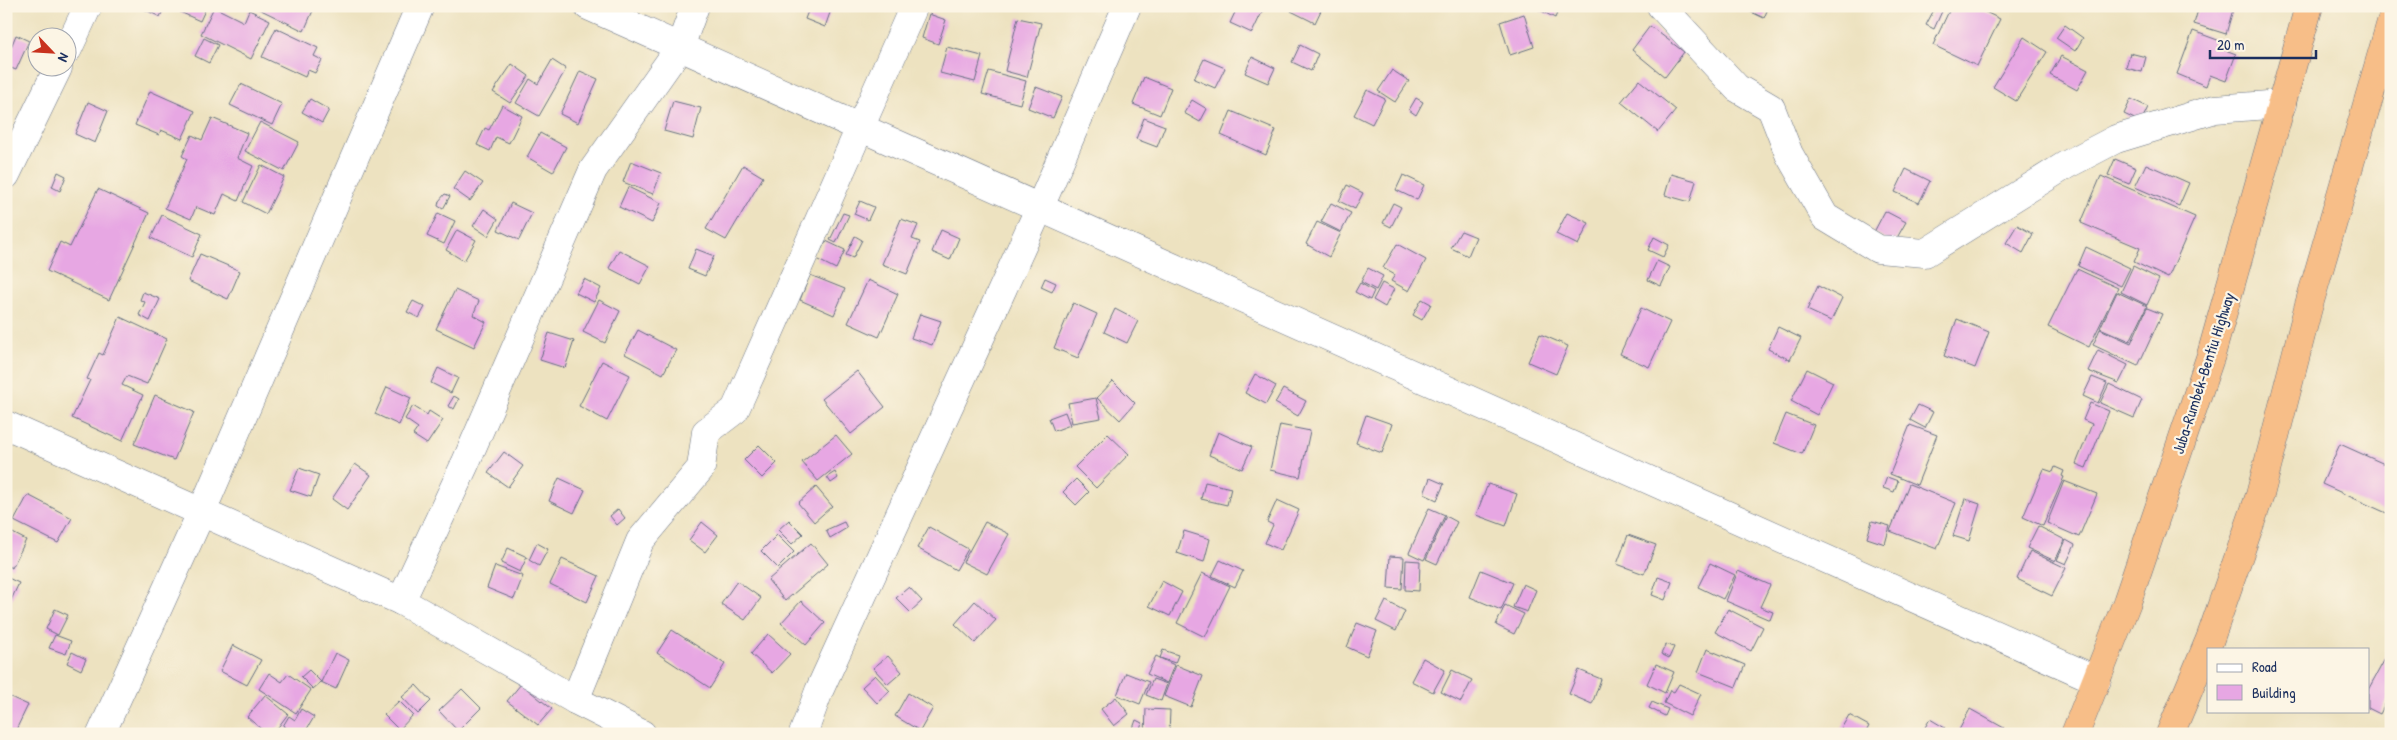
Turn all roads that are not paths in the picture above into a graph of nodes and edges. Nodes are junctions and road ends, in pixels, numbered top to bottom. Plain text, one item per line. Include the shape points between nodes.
1 (88, 6) edge
2 (420, 6) edge
3 (588, 6) edge
4 (695, 6) edge
5 (914, 6) edge
6 (1126, 6) edge
7 (1661, 6) edge
8 (2309, 6) edge
9 (2391, 22) edge
10 (78, 28) edge
11 (680, 47) junction
12 (53, 78) edge
13 (2282, 104) junction
14 (860, 126) junction
15 (6, 175) edge
16 (1040, 207) junction
17 (6, 425) edge
18 (202, 511) junction
19 (401, 600) junction
20 (2097, 680) junction
21 (575, 700) junction
22 (101, 734) edge
23 (642, 734) edge
24 (803, 734) edge
25 (2075, 734) edge
26 (2170, 734) edge

1 - 10 street
2 - 18 street
3 - 11 street
4 - 11 street
5 - 14 street
6 - 16 street
7 - 13 street via 1737,88 1771,108 1789,154 1825,217 1878,249 1926,252 2066,165 2116,139 2215,109
8 - 13 highway, Juba-Rumbek-Bentiu Highway
9 - 26 highway via 2308,308 2260,495 2210,639
11 - 14 street
11 - 19 street via 594,170 465,464
12 - 15 street
13 - 20 highway, Juba-Rumbek-Bentiu Highway via 2211,355
14 - 16 street
14 - 21 street via 735,410 706,432 701,468 640,541
16 - 20 street
16 - 24 street via 819,691
17 - 18 street
18 - 19 street
18 - 22 street
19 - 21 street
20 - 25 highway, Juba-Rumbek-Bentiu Highway
21 - 23 street

